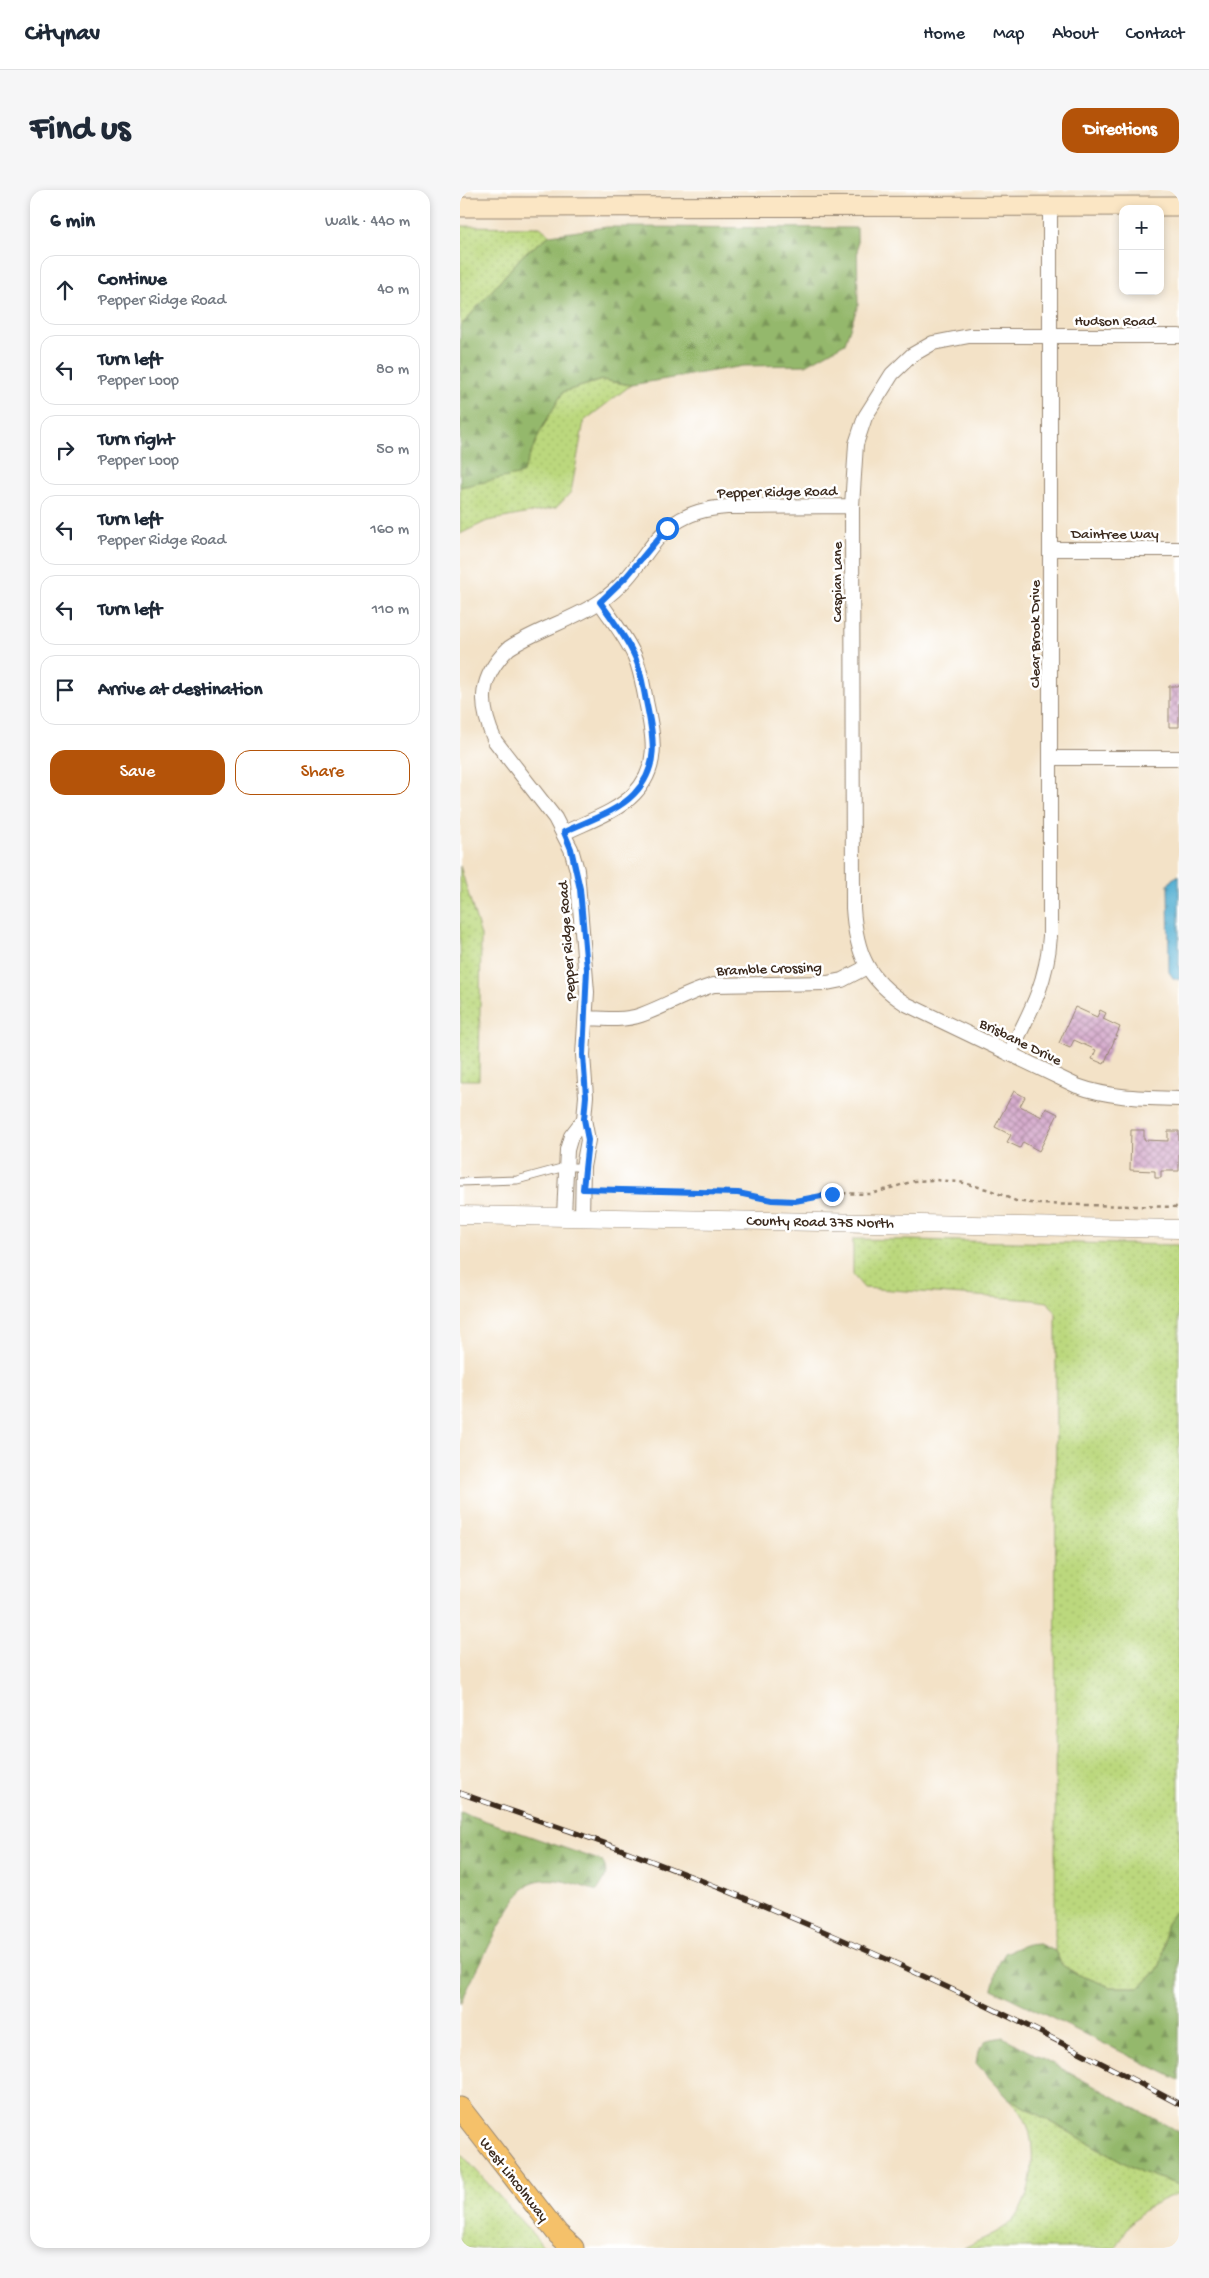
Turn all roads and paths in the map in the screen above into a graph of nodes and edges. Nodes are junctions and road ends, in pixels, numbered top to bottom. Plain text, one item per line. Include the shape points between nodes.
1 (1050, 206) junction
2 (1179, 206) edge
3 (460, 207) edge
4 (1050, 336) junction
5 (1179, 336) edge
6 (852, 506) junction
7 (1051, 549) junction
8 (1179, 549) edge
9 (600, 602) junction
10 (1050, 758) junction
11 (1179, 758) edge
12 (564, 832) junction
13 (867, 967) junction
14 (586, 1018) junction
15 (1009, 1054) junction
16 (1179, 1099) edge
17 (584, 1119) junction
18 (565, 1166) junction
19 (583, 1167) junction
20 (460, 1182) edge
21 (583, 1189) junction
22 (1179, 1207) edge
23 (460, 1215) edge
24 (564, 1216) junction
25 (582, 1216) junction
26 (1179, 1229) edge
27 (460, 2108) edge
28 (573, 2248) edge

1 - 2 main road
1 - 3 main road
1 - 4 street, Clear Brook Drive
4 - 5 street, Hudson Road
4 - 6 street, Caspian Lane via 969,336 933,343 912,355 892,374 865,417 856,444
4 - 7 street, Clear Brook Drive
6 - 9 street, Pepper Ridge Road via 727,507 686,516 667,528 627,576
6 - 13 street, Caspian Lane via 853,908 857,940
7 - 8 street, Daintree Way
7 - 10 street, Clear Brook Drive
9 - 12 street via 628,644 639,670 654,739 654,755 650,770 634,795
9 - 12 street, Pepper Ridge Road via 509,648 489,674 484,692 484,710 495,741 544,801
10 - 11 street
10 - 15 street, Clear Brook Drive via 1048,959 1037,999
12 - 14 street, Pepper Ridge Road via 580,889 587,969
13 - 14 street, Bramble Crossing via 842,980 827,983 714,985 640,1015 608,1020
13 - 15 street, Brisbane Drive via 884,988 906,1004
14 - 17 street, Pepper Ridge Road
15 - 16 street, Brisbane Drive via 1096,1093
17 - 18 street via 570,1136
17 - 19 street, Pepper Ridge Road via 588,1140
18 - 19 lane
18 - 20 lane via 517,1180
18 - 24 street
19 - 21 street, Pepper Ridge Road
21 - 22 path via 738,1193 795,1201 832,1194 871,1194 914,1181 935,1180 960,1182 1016,1201 1039,1204
21 - 25 street, Pepper Ridge Road
23 - 24 street, County Road 375 North
24 - 25 street, County Road 375 North
25 - 26 street, County Road 375 North
27 - 28 main road, West Lincolnway via 558,2234

